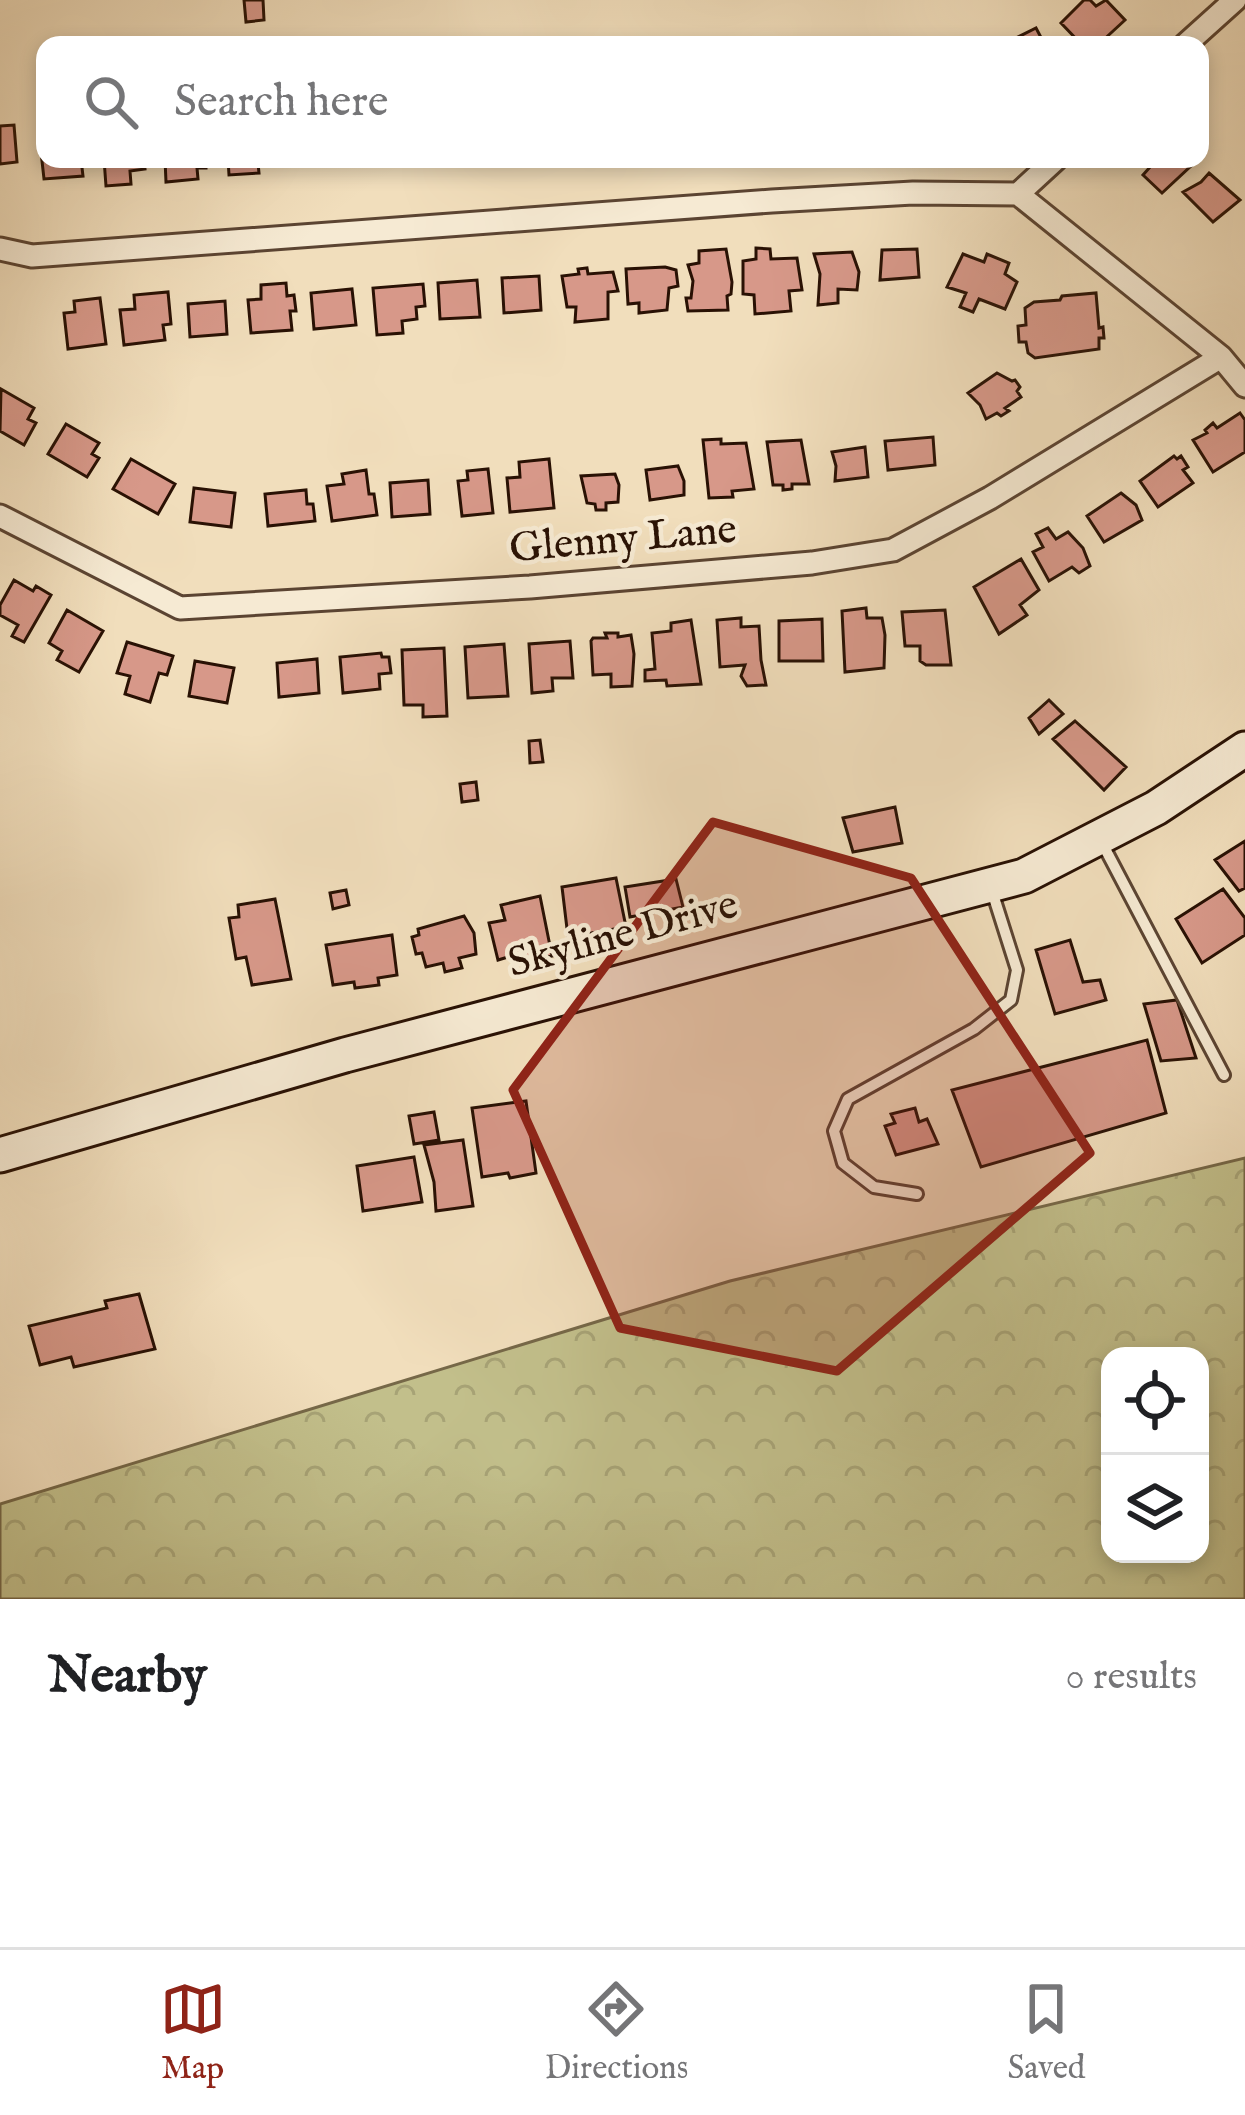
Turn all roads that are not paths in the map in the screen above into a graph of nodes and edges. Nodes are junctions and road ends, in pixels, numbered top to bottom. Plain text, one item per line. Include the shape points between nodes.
1 (1235, 0) edge
2 (1195, 36) edge
3 (1046, 168) edge
4 (1018, 194) junction
5 (0, 250) edge
6 (1221, 357) junction
7 (1245, 386) edge
8 (0, 515) edge
9 (1242, 756) edge
10 (1100, 838) junction
11 (990, 885) junction
12 (1224, 1075) dead end
13 (0, 1155) edge
14 (917, 1194) dead end

1 - 2 street
3 - 4 street
4 - 5 street via 819,198 32,256
4 - 6 street
6 - 7 street
6 - 8 street, Glenny Lane via 893,550 812,563 180,608
9 - 10 street, Skyline Drive
10 - 11 street, Skyline Drive
10 - 12 lane
11 - 13 street, Skyline Drive
11 - 14 lane via 1017,970 1011,1000 848,1099 834,1131 842,1163 874,1187

